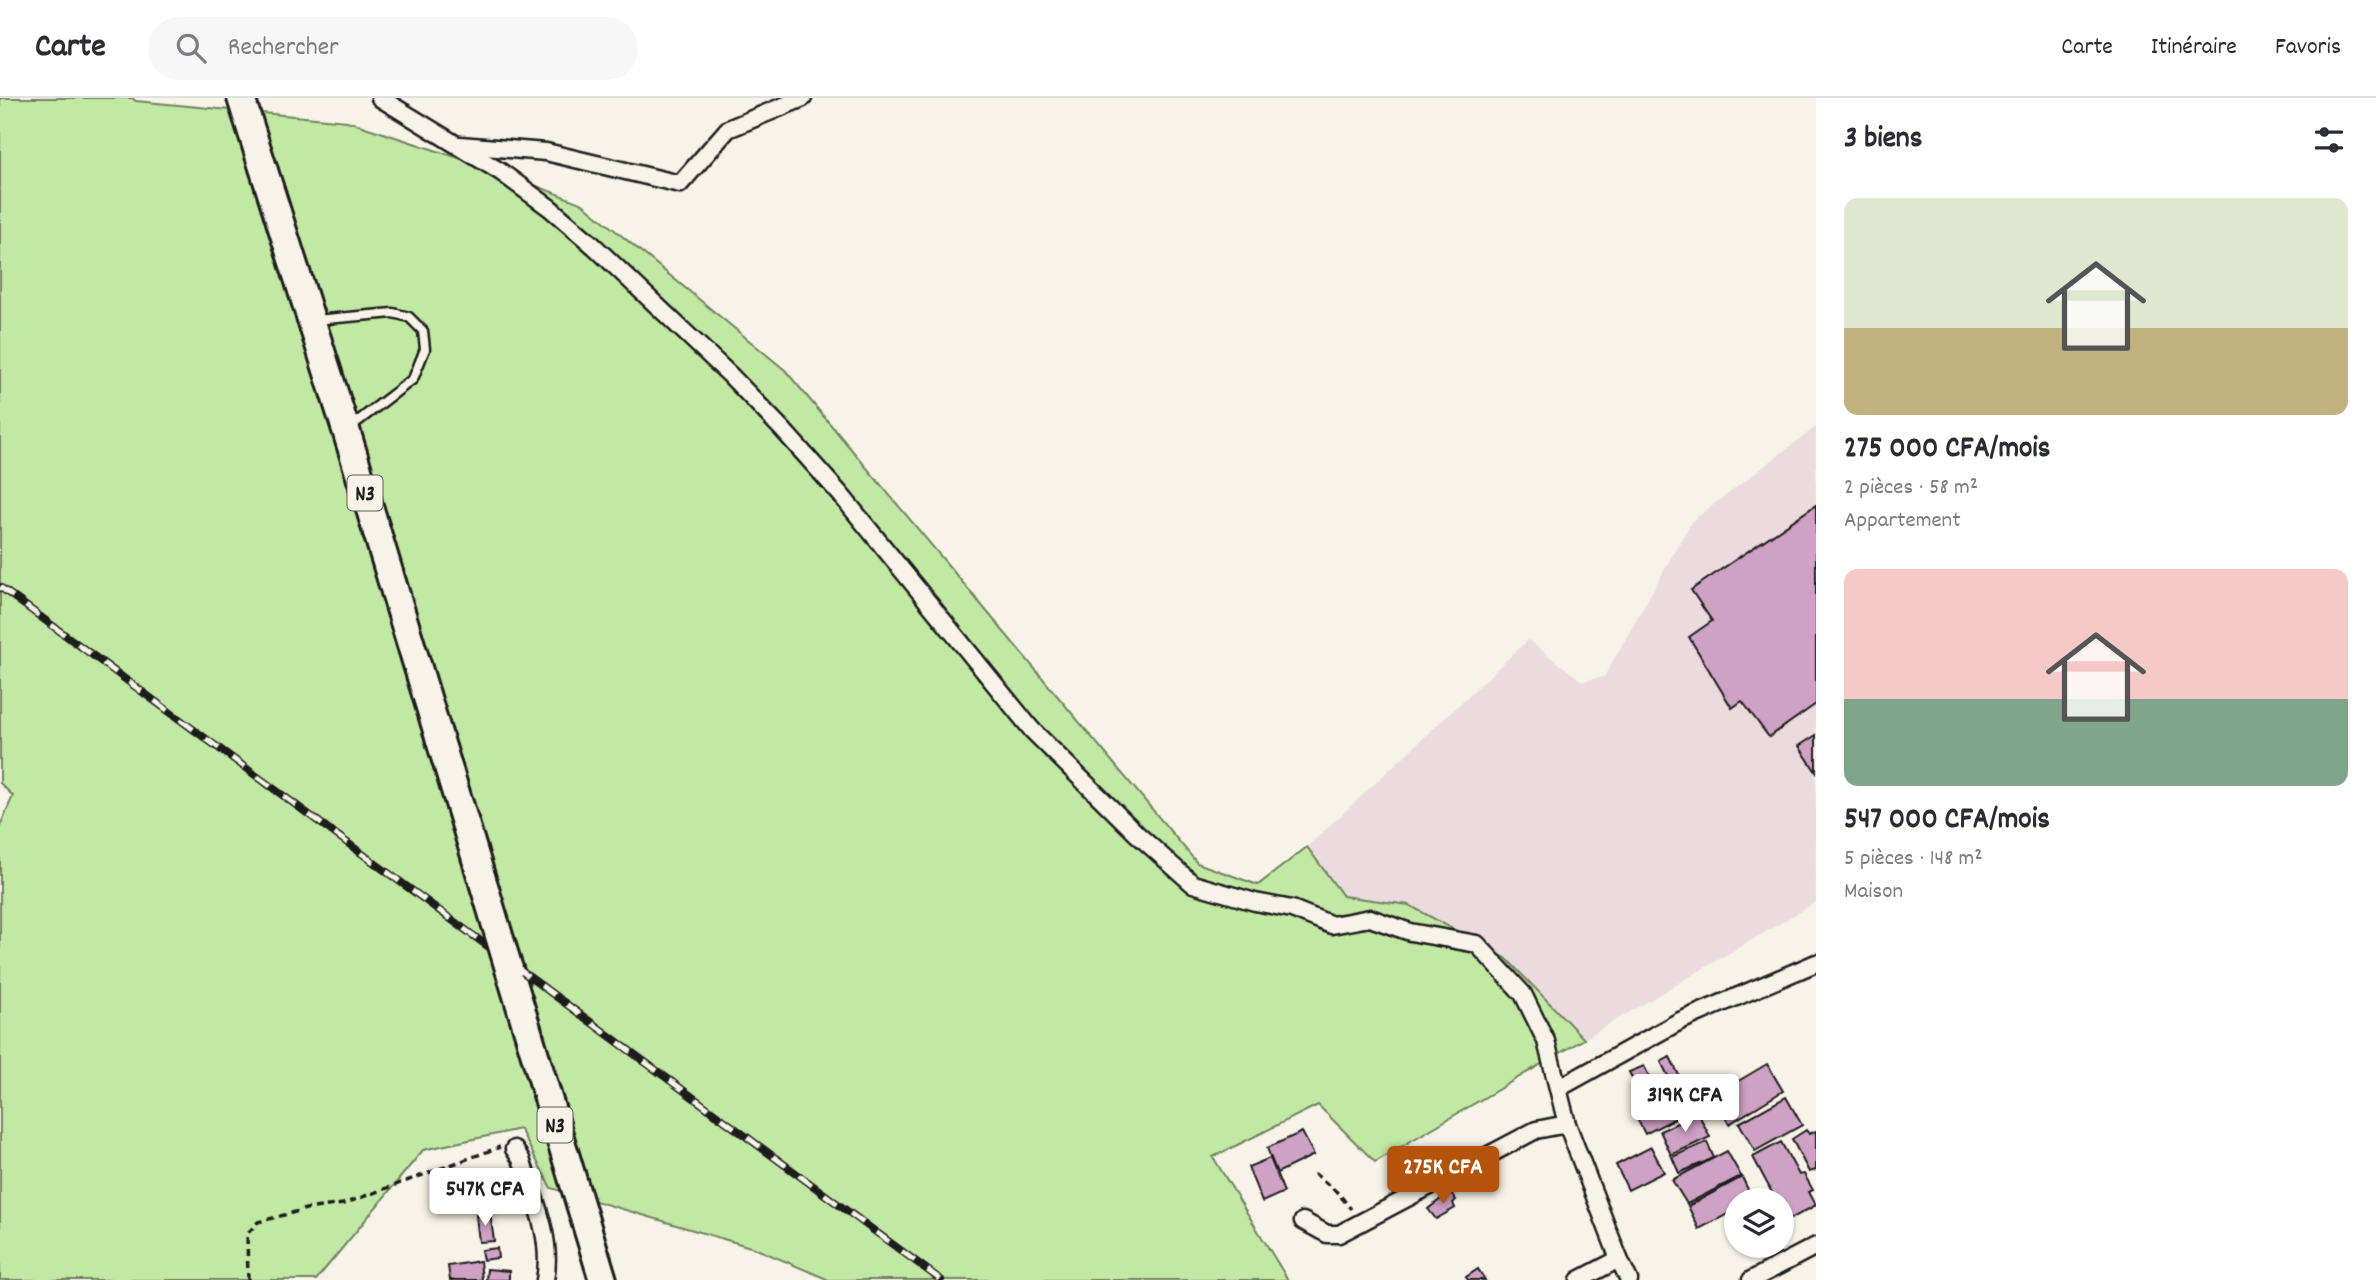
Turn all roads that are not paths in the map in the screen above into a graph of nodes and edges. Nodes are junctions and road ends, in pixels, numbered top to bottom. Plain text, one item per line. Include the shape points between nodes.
1 (241, 98) edge
2 (380, 98) edge
3 (803, 98) edge
4 (457, 145) junction
5 (311, 320) junction
6 (346, 430) junction
7 (1816, 963) edge
8 (1559, 1088) junction
9 (1567, 1124) junction
10 (514, 1149) road end
11 (1303, 1221) dead end
12 (1816, 1246) edge
13 (1619, 1259) junction
14 (545, 1280) edge
15 (603, 1280) edge
16 (1579, 1280) edge
17 (1629, 1280) edge
18 (1751, 1280) edge

1 - 5 highway, N3
2 - 4 street
3 - 4 street via 728,129 680,184 546,152
4 - 8 street via 550,208 739,384 841,495 1032,730 1193,884 1292,909 1332,925 1370,918 1410,932 1477,944 1523,995 1546,1041
5 - 6 highway, N3
5 - 6 lane via 393,313 409,317 423,331 425,349 413,379
6 - 15 highway, N3, bridge
7 - 8 street via 1680,1021
8 - 9 street
9 - 11 street via 1536,1130 1339,1234 1327,1234
9 - 13 street
10 - 14 street via 545,1232 549,1261
12 - 18 street
13 - 16 street
13 - 17 street

